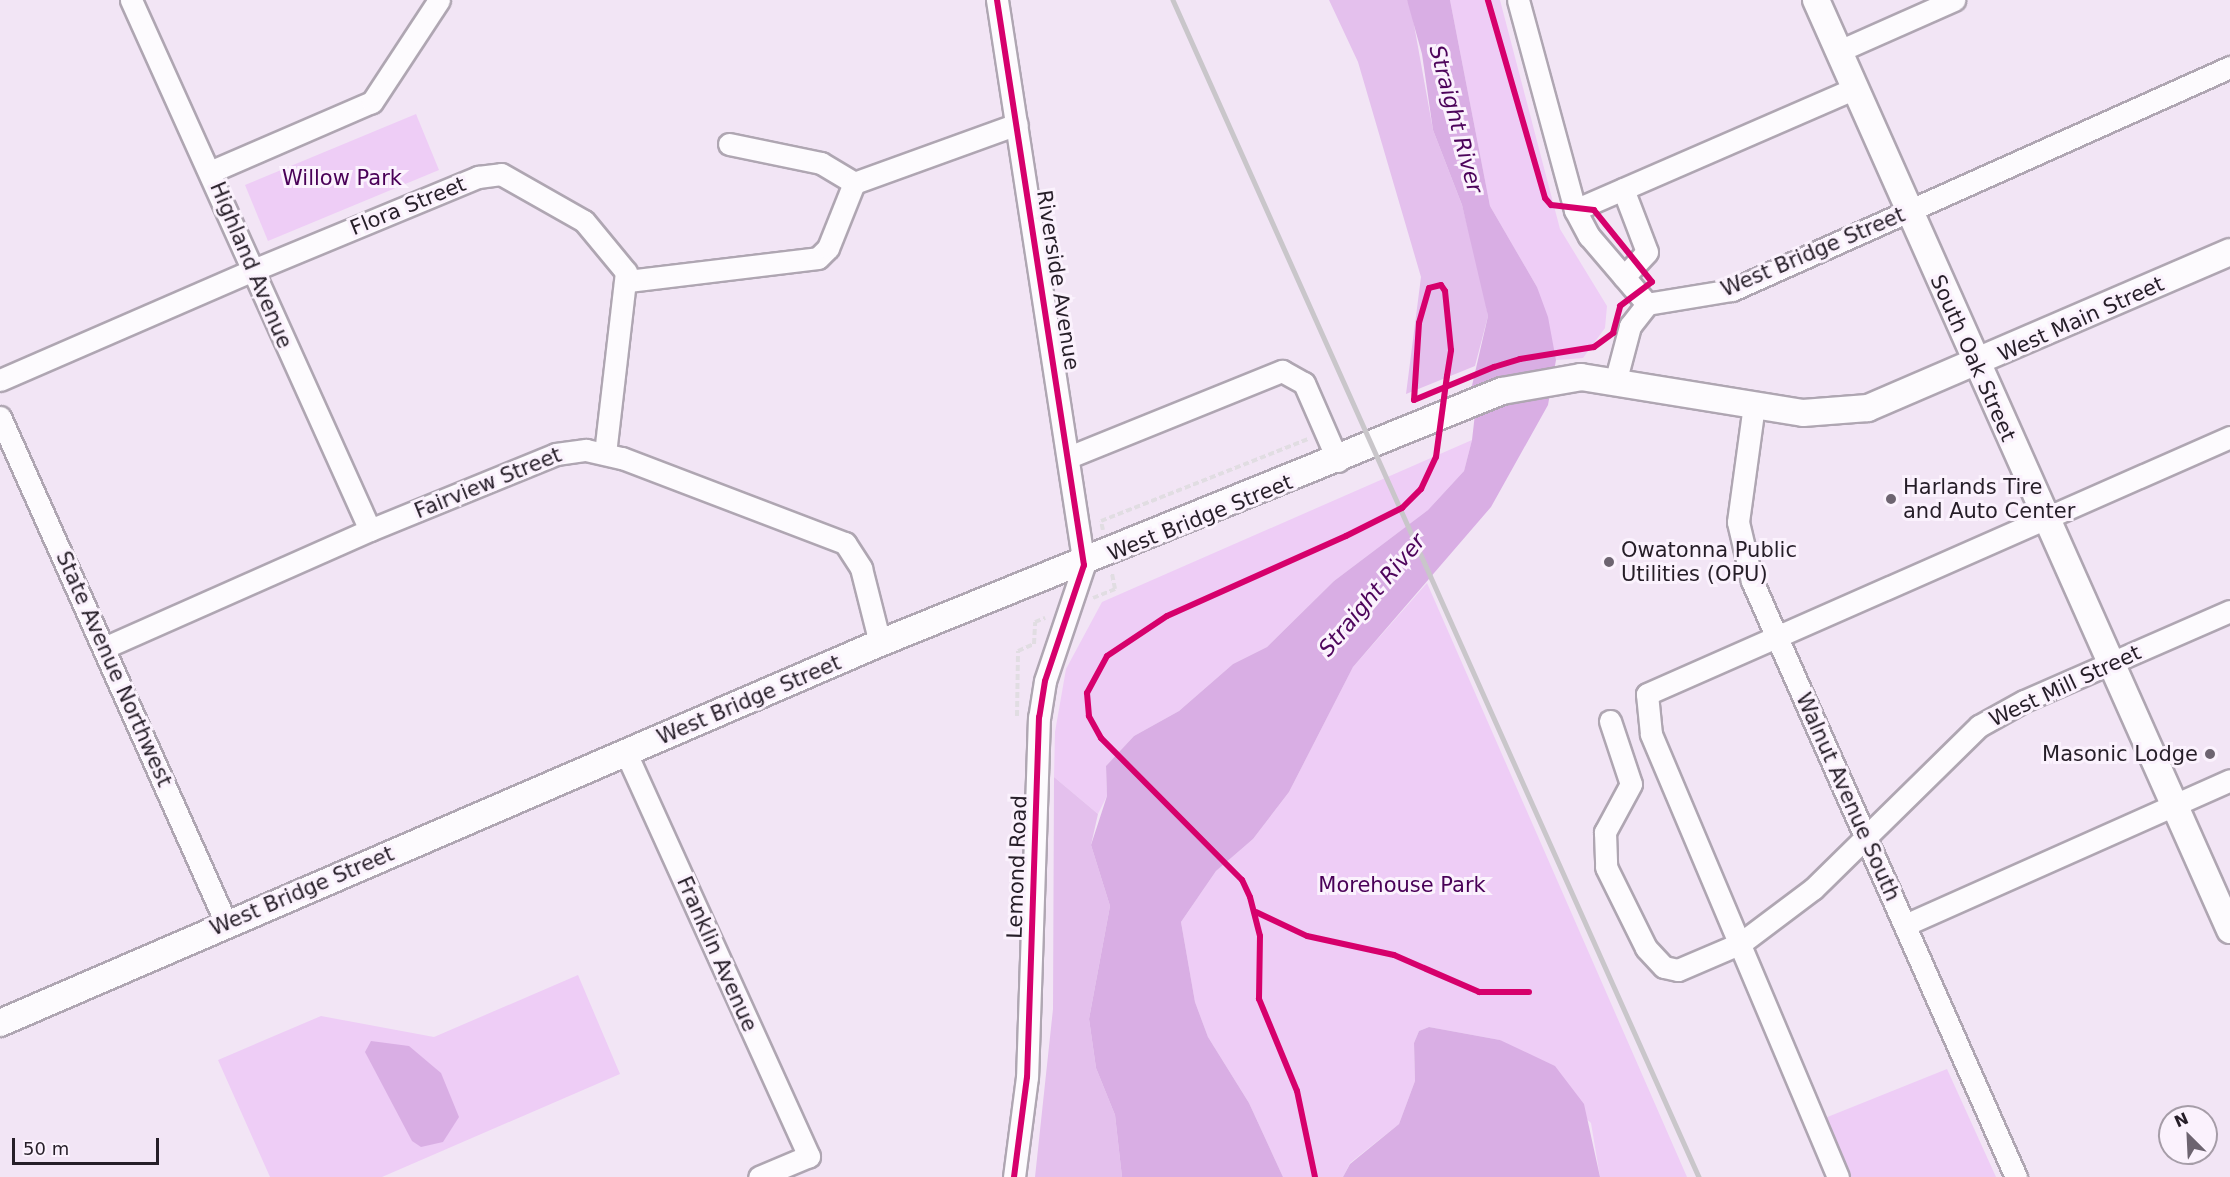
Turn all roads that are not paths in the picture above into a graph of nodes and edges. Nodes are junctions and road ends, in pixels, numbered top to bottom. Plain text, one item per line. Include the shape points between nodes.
1 (131, 0) edge
2 (438, 0) edge
3 (998, 0) edge
4 (1518, 0) edge
5 (1816, 0) edge
6 (1954, 0) edge
7 (1839, 51) junction
8 (2230, 68) edge
9 (1855, 88) junction
10 (1017, 124) junction
11 (729, 144) dead end
12 (210, 172) junction
13 (854, 183) junction
14 (1623, 189) junction
15 (1575, 210) junction
16 (1909, 213) junction
17 (2230, 252) edge
18 (251, 271) junction
19 (1624, 277) junction
20 (628, 281) junction
21 (1647, 304) junction
22 (1977, 365) junction
23 (1616, 379) junction
24 (0, 380) edge
25 (1754, 405) junction
26 (0, 417) edge
27 (2230, 437) edge
28 (605, 453) junction
29 (1068, 457) junction
30 (1338, 461) junction
31 (2044, 518) junction
32 (370, 530) junction
33 (1084, 565) junction
34 (2230, 611) edge
35 (1776, 634) junction
36 (880, 643) junction
37 (106, 646) junction
38 (2112, 663) junction
39 (1610, 721) dead end
40 (626, 753) junction
41 (2230, 780) edge
42 (2175, 804) junction
43 (1865, 837) junction
44 (226, 923) junction
45 (1905, 925) junction
46 (2230, 930) edge
47 (1739, 944) junction
48 (0, 1023) edge
49 (759, 1177) edge
50 (1014, 1177) edge
51 (1838, 1177) edge
52 (2016, 1177) edge

1 - 12 street, Highland Avenue
2 - 12 street via 372,102
3 - 10 street, Riverside Avenue
4 - 15 street
5 - 7 main road, South Oak Street
6 - 7 street
7 - 9 main road, South Oak Street
8 - 16 street, West Bridge Street
9 - 14 street
9 - 16 main road, South Oak Street
10 - 13 street
10 - 29 street, Riverside Avenue
11 - 13 street via 821,163
12 - 18 street, Highland Avenue
13 - 20 street via 828,248 818,258
14 - 15 street
14 - 19 street via 1647,252
15 - 19 street
16 - 21 street, West Bridge Street via 1732,290
16 - 22 main road, South Oak Street
17 - 22 main road, West Main Street
18 - 20 street, Flora Street via 478,177 501,174 584,221 622,264
18 - 24 street, Flora Street
18 - 32 street, Highland Avenue
19 - 21 street
20 - 28 street
21 - 23 street via 1630,326
22 - 25 main road, West Main Street via 1868,408 1803,413
22 - 31 main road, South Oak Street
23 - 25 main road, West Main Street
23 - 30 main road, West Bridge Street via 1581,377 1522,385
25 - 35 street, Walnut Avenue South via 1738,522 1749,572
26 - 37 street, State Avenue Northwest
27 - 31 street
28 - 32 street, Fairview Street via 556,454
28 - 36 street, Fairview Street via 845,543 861,568
29 - 30 street via 1282,370 1304,383
29 - 33 street, Riverside Avenue
30 - 33 main road, West Bridge Street
31 - 35 street
31 - 38 main road, South Oak Street
32 - 37 street, Fairview Street
33 - 36 main road, West Bridge Street
33 - 50 street, Lemond Road via 1045,681 1039,717 1027,1077
34 - 38 street, West Mill Street
35 - 43 street, Walnut Avenue South
35 - 47 street via 1647,694 1651,734
36 - 40 main road, West Bridge Street
37 - 44 street, State Avenue Northwest
38 - 42 main road, South Oak Street
38 - 43 street, West Mill Street via 1980,726
39 - 47 street, West Mill Street via 1631,784 1605,832 1606,867 1646,948 1664,967 1678,970
40 - 44 main road, West Bridge Street
40 - 49 street, Franklin Avenue via 809,1156
41 - 42 street
42 - 45 street
42 - 46 main road, South Oak Street
43 - 45 street, Walnut Avenue South
43 - 47 street, West Mill Street via 1813,889
44 - 48 main road, West Bridge Street
45 - 52 street, Walnut Avenue South
47 - 51 street

